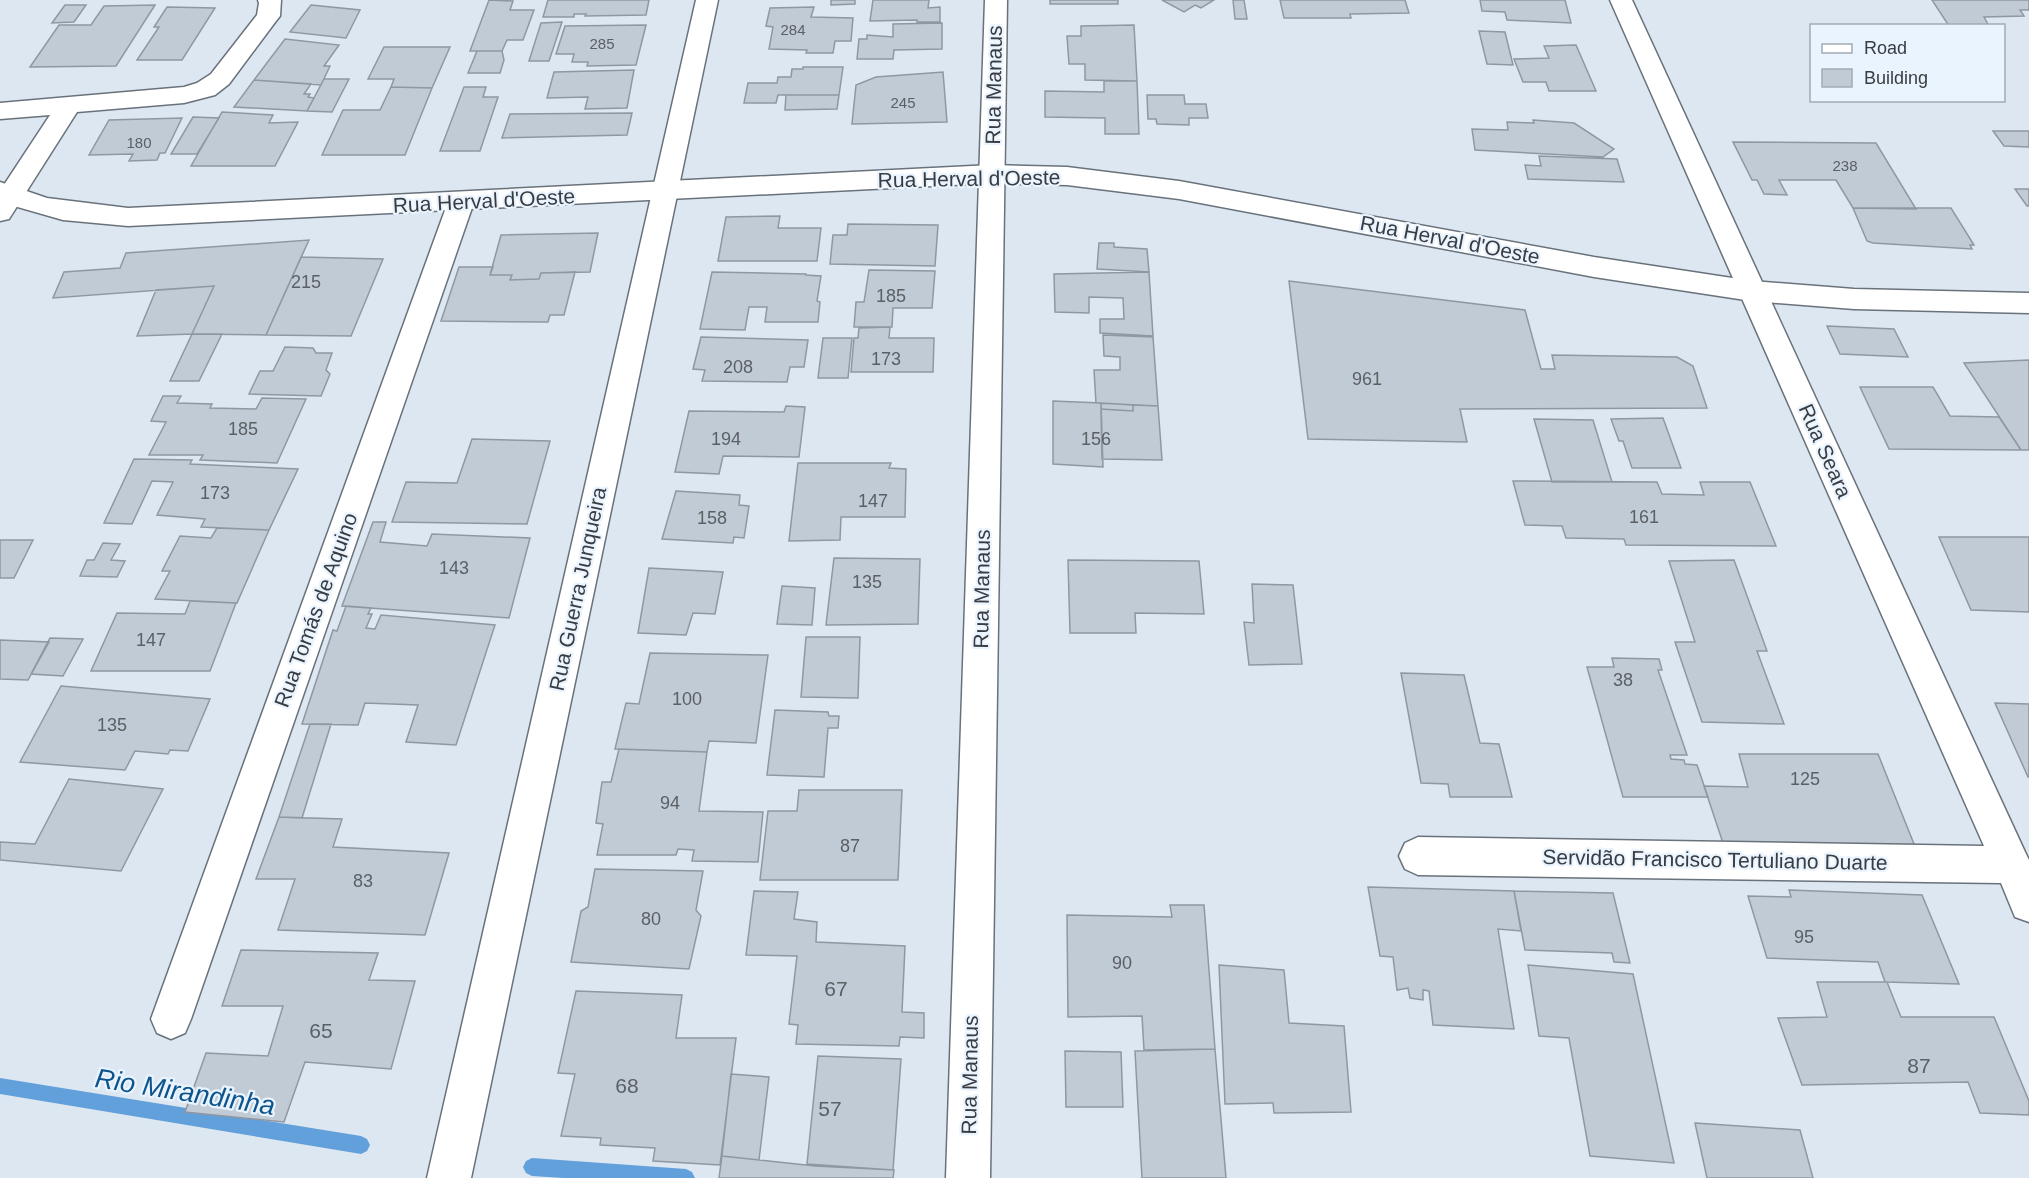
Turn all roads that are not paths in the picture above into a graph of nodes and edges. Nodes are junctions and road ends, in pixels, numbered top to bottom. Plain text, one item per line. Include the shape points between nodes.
1 (269, 0) edge
2 (707, 0) edge
3 (996, 0) edge
4 (1621, 0) edge
5 (69, 105) junction
6 (0, 111) edge
7 (992, 174) junction
8 (666, 191) junction
9 (3, 200) edge
10 (461, 202) junction
11 (1752, 291) junction
12 (2029, 303) edge
13 (1418, 856) dead end
14 (2012, 865) junction
15 (2029, 903) edge
16 (171, 1019) dead end
17 (449, 1178) edge
18 (968, 1178) edge

1 - 5 street via 268,16 220,79 206,89 184,95
2 - 8 street, Rua Guerra Junqueira
3 - 7 street, Rua Manaus
4 - 11 street, Rua Seara
5 - 6 street
5 - 9 street
7 - 8 street, Rua Herval d'Oeste
7 - 11 street, Rua Herval d'Oeste via 1067,176 1179,190 1594,267
7 - 18 street, Rua Manaus
8 - 10 street, Rua Herval d'Oeste
8 - 17 street, Rua Guerra Junqueira
9 - 10 street, Rua Herval d'Oeste via 81,214 128,217
10 - 16 street, Rua Tomás de Aquino
11 - 12 street, Rua Herval d'Oeste via 1854,299
11 - 14 street, Rua Seara
13 - 14 street, Servidão Francisco Tertuliano Duarte
14 - 15 street, Rua Seara

